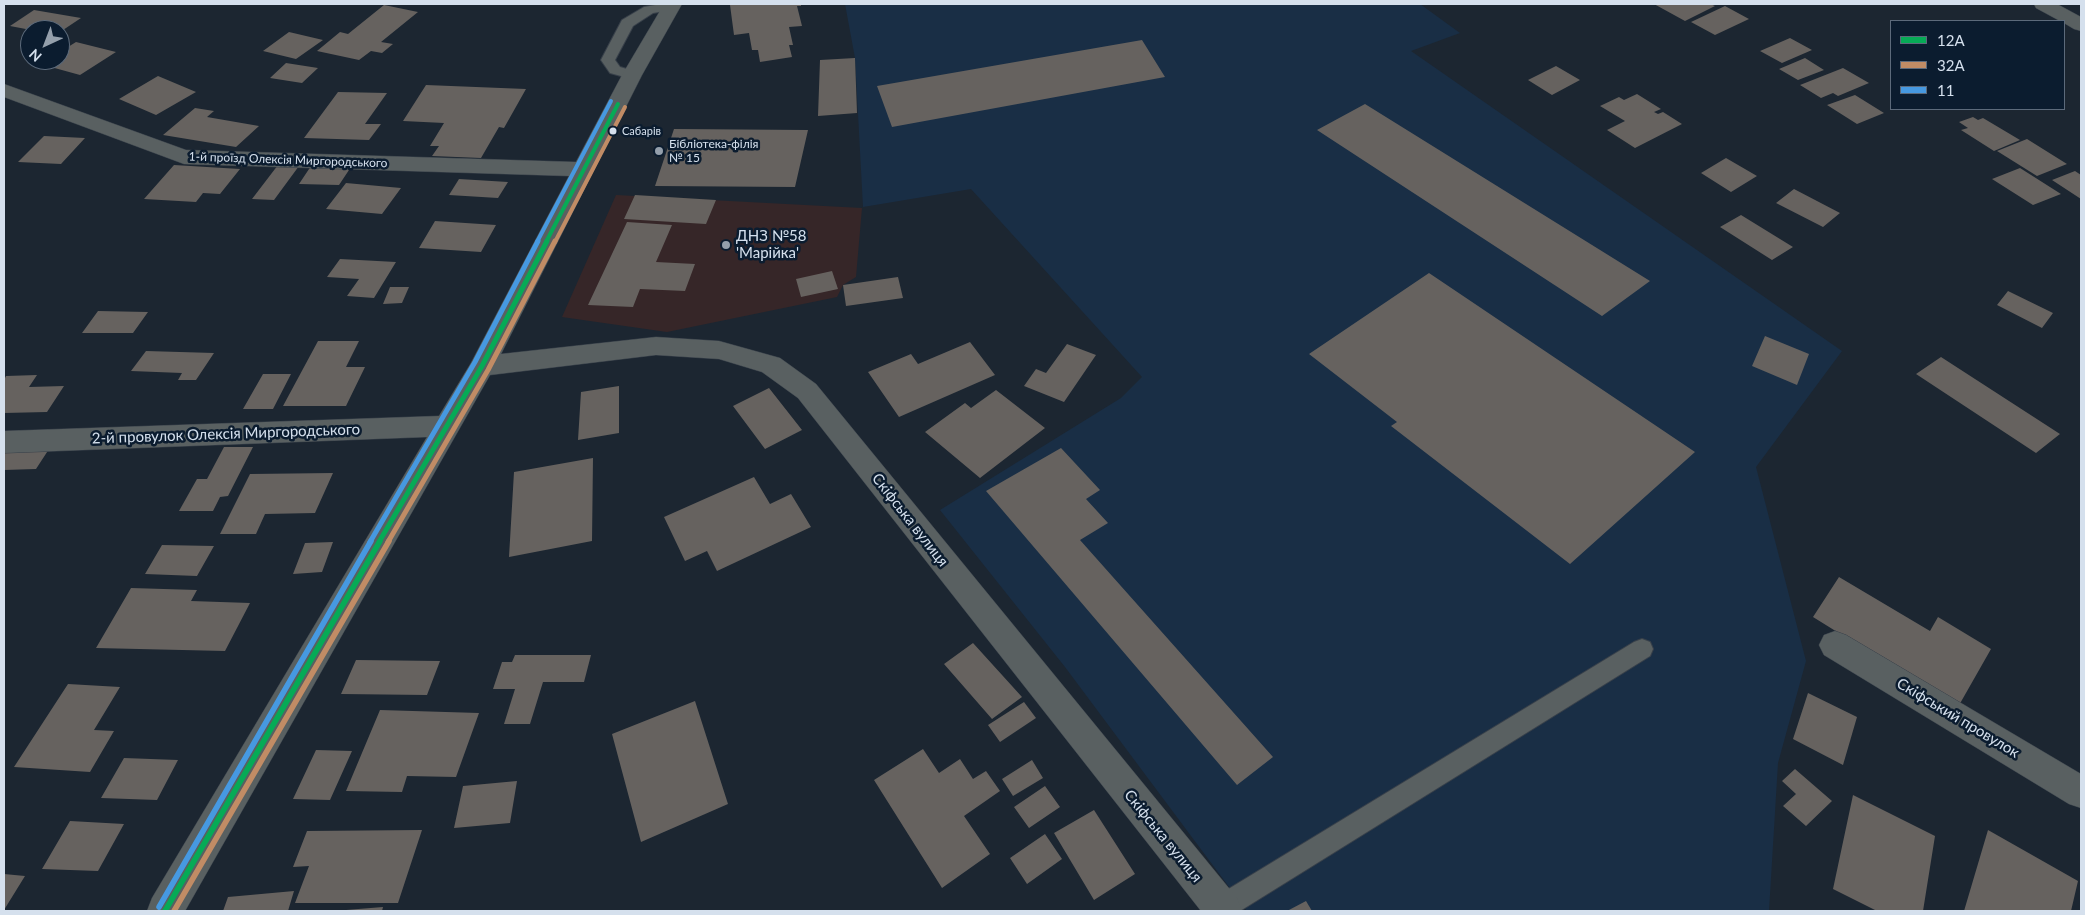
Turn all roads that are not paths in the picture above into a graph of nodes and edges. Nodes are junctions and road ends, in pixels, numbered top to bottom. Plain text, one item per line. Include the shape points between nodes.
1 (2042, 4) edge
2 (672, 5) edge
3 (2081, 25) edge
4 (632, 75) junction
5 (4, 90) edge
6 (584, 169) junction
7 (482, 366) junction
8 (447, 426) junction
9 (4, 442) edge
10 (1835, 645) dead end
11 (1642, 649) dead end
12 (2081, 792) edge
13 (1223, 909) edge
14 (165, 911) edge

1 - 3 street
2 - 4 street
2 - 4 lane via 649,10 626,23 608,60 615,70
4 - 6 street
5 - 6 street, 1-й проїзд Олексія Миргородського via 184,157
6 - 7 street
7 - 8 street
7 - 13 street, Скіфська вулиця via 656,346 719,350 771,365 807,391
8 - 9 street, 2-й провулок Олексія Миргородського
8 - 14 street
10 - 12 street, Скіфський провулок
11 - 13 lane

